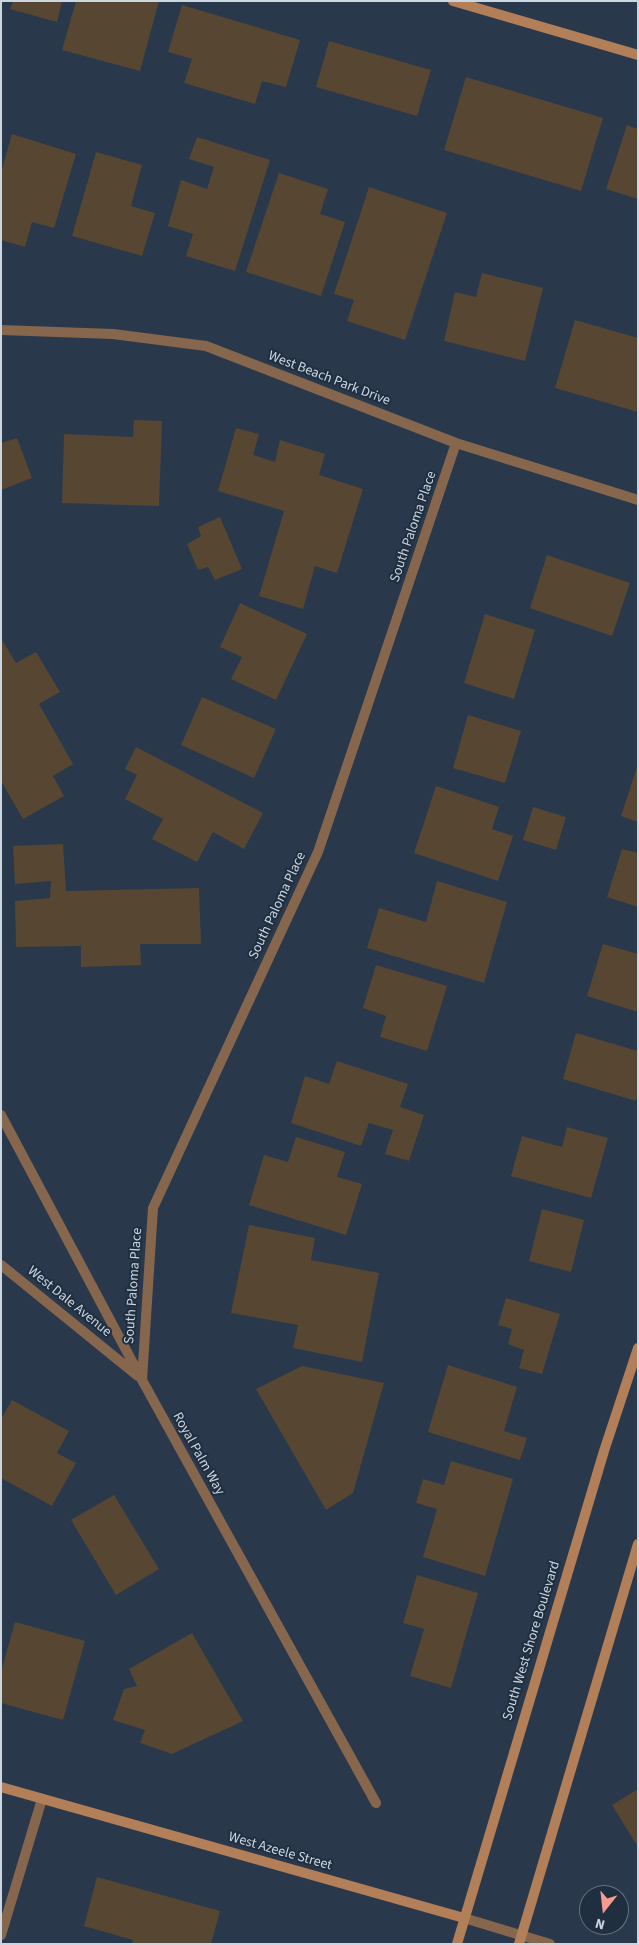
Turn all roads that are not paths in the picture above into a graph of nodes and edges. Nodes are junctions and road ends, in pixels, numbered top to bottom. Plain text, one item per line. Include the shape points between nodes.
1 (453, 1) edge
2 (638, 55) edge
3 (1, 330) edge
4 (456, 443) junction
5 (638, 500) edge
6 (1, 1115) edge
7 (1, 1265) edge
8 (638, 1348) edge
9 (142, 1380) junction
10 (638, 1544) edge
11 (1, 1787) edge
12 (42, 1799) junction
13 (376, 1803) dead end
14 (464, 1918) junction
15 (1, 1936) edge
16 (520, 1940) edge
17 (457, 1944) edge
18 (550, 1944) edge

1 - 2 street
3 - 4 street, West Beach Park Drive via 113,334 206,346
4 - 5 street, West Beach Park Drive
4 - 9 street, South Paloma Place via 318,852 153,1208
6 - 9 street, Royal Palm Way
7 - 9 street, West Dale Avenue
8 - 14 street, South West Shore Boulevard via 604,1450
9 - 13 street, Royal Palm Way
10 - 16 street
11 - 12 street, West Azeele Street
12 - 14 street, West Azeele Street
12 - 15 street
14 - 16 street, West Azeele Street
14 - 17 street, South West Shore Boulevard
16 - 18 street, West Azeele Street

